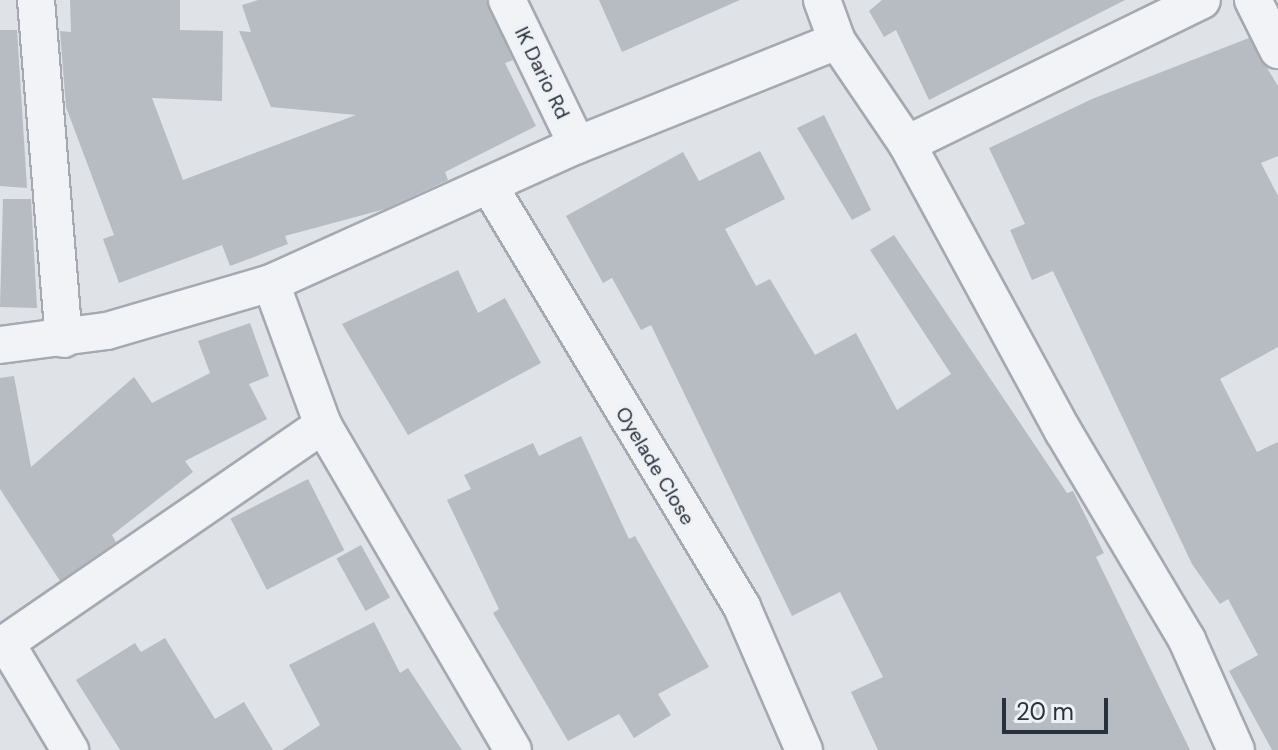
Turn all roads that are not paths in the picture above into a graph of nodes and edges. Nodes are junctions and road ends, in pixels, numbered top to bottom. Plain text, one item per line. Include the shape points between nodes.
1 (36, 0) edge
2 (507, 0) edge
3 (822, 0) edge
4 (1202, 0) edge
5 (1253, 0) edge
6 (837, 41) junction
7 (1278, 50) edge
8 (907, 144) junction
9 (577, 145) junction
10 (491, 189) junction
11 (271, 283) junction
12 (64, 339) junction
13 (0, 345) edge
14 (323, 425) junction
15 (3, 645) edge
16 (70, 750) edge
17 (513, 750) edge
18 (804, 750) edge
19 (1236, 750) edge

1 - 12 street
2 - 9 street, IK Dario Rd
3 - 6 street
4 - 8 street
5 - 7 street
6 - 8 street
6 - 9 street
8 - 19 street via 1063,431 1187,640
9 - 10 street
10 - 11 street
10 - 18 street, Oyelade Close via 742,607
11 - 12 street
11 - 14 street
12 - 13 street
14 - 15 street
14 - 17 street
15 - 16 street

